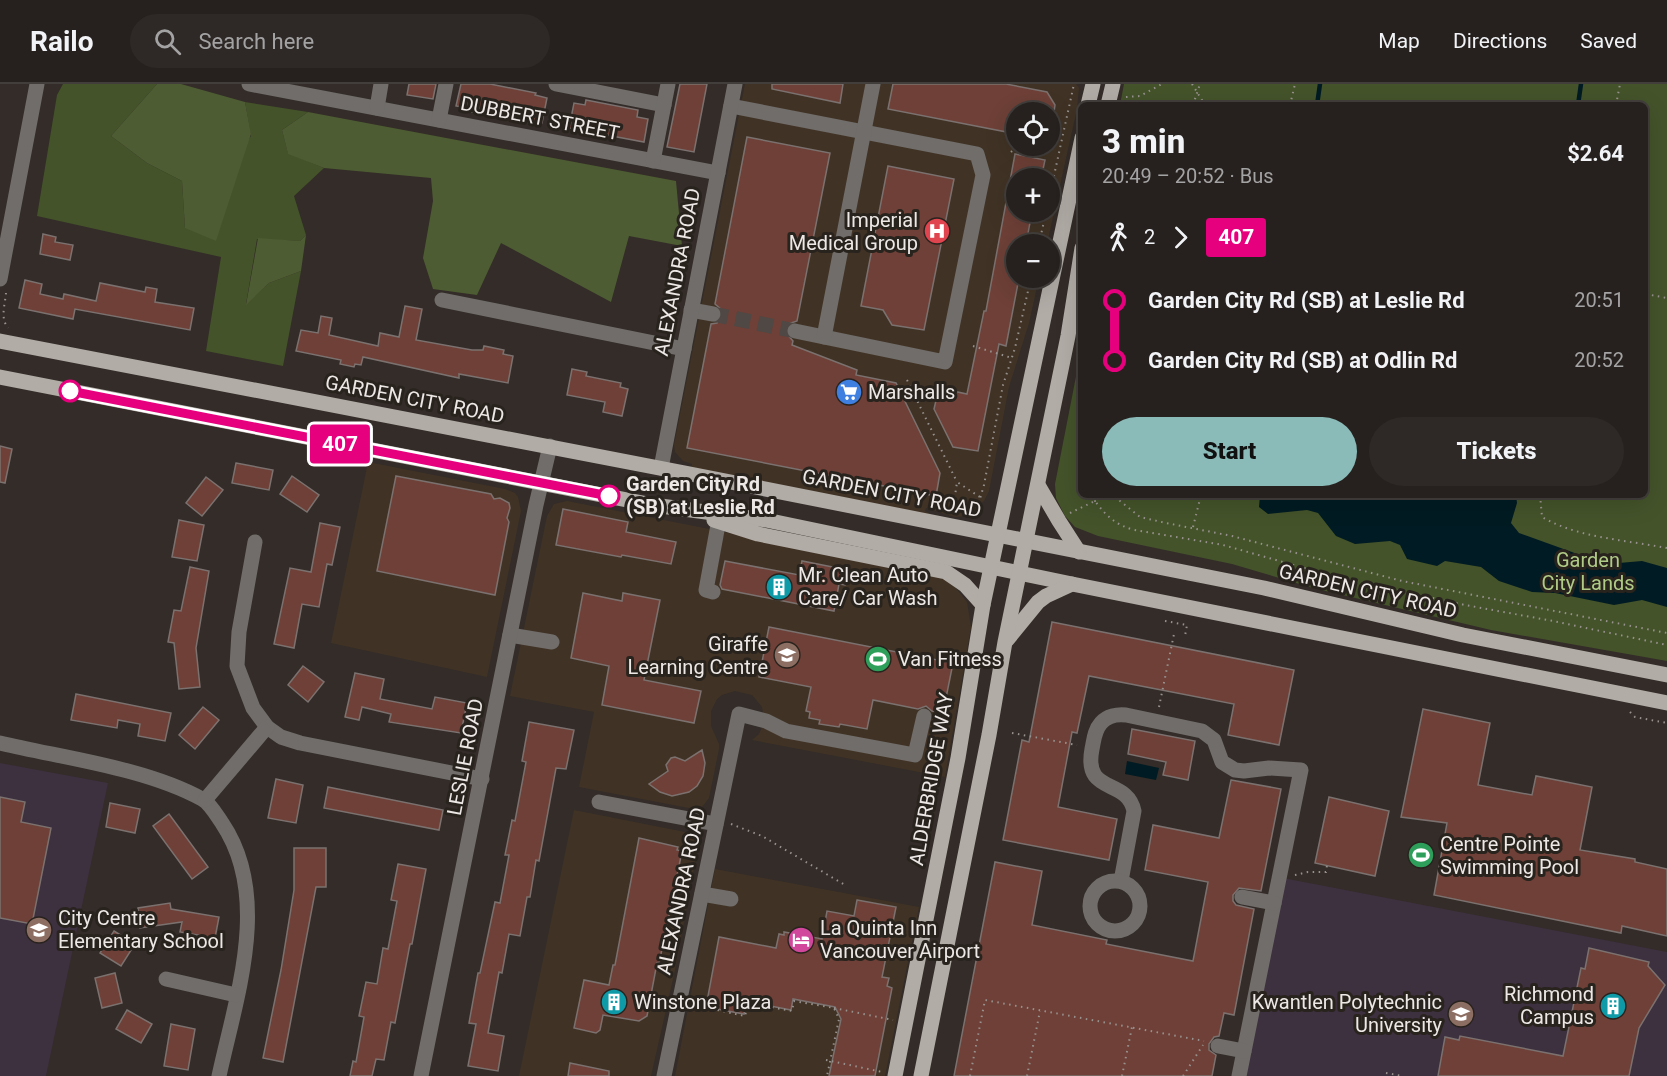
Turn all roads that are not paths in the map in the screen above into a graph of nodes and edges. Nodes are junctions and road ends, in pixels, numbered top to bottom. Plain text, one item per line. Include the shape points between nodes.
1 (37, 84) edge
2 (249, 84) edge
3 (381, 84) edge
4 (446, 84) edge
5 (556, 84) edge
6 (668, 84) edge
7 (735, 84) edge
8 (873, 84) edge
9 (1093, 84) edge
10 (1089, 102) edge
11 (664, 105) junction
12 (731, 106) junction
13 (377, 108) junction
14 (440, 120) junction
15 (863, 132) junction
16 (1078, 157) edge
17 (653, 161) junction
18 (718, 173) junction
19 (1078, 273) edge
20 (0, 279) edge
21 (442, 300) dead end
22 (691, 310) junction
23 (713, 314) tunnel mouth
24 (795, 331) tunnel mouth
25 (824, 337) junction
26 (0, 341) edge
27 (684, 349) junction
28 (0, 377) edge
29 (550, 446) junction
30 (661, 468) junction
31 (542, 484) junction
32 (1038, 485) junction
33 (719, 518) junction
34 (998, 536) junction
35 (255, 542) dead end
36 (1026, 542) junction
37 (1079, 552) junction
38 (991, 567) junction
39 (1020, 573) junction
40 (1072, 584) junction
41 (713, 592) dead end
42 (983, 605) junction
43 (510, 635) junction
44 (552, 642) dead end
45 (1005, 642) junction
46 (1667, 675) edge
47 (1667, 703) edge
48 (924, 716) dead end
49 (267, 727) junction
50 (0, 743) edge
51 (482, 779) junction
52 (205, 800) junction
53 (599, 802) dead end
54 (716, 824) junction
55 (1121, 881) dead end
56 (702, 894) junction
57 (1242, 897) dead end
58 (731, 899) dead end
59 (1274, 903) junction
60 (166, 979) dead end
61 (236, 995) junction
62 (1218, 1046) dead end
63 (1244, 1051) junction
64 (888, 1074) edge
65 (219, 1076) edge
66 (421, 1076) edge
67 (664, 1076) edge
68 (921, 1076) edge
69 (1239, 1076) edge

1 - 20 street
2 - 13 street, DUBBERT STREET
3 - 13 street
4 - 14 street
5 - 11 street
6 - 11 street
7 - 12 street, ALEXANDRA ROAD
8 - 15 street
9 - 10 main road
11 - 17 street
12 - 15 street
12 - 18 street, ALEXANDRA ROAD
13 - 14 street, DUBBERT STREET
14 - 17 street, DUBBERT STREET
15 - 25 street
15 - 25 street via 977,154 980,187 945,362
16 - 34 main road, ALDERBRIDGE WAY
17 - 18 street, DUBBERT STREET
18 - 22 street, ALEXANDRA ROAD
19 - 32 main road
21 - 27 street
22 - 23 street
22 - 27 street, ALEXANDRA ROAD
24 - 25 street
26 - 29 main road, GARDEN CITY ROAD
27 - 30 street, ALEXANDRA ROAD
28 - 31 main road
29 - 30 main road, GARDEN CITY ROAD
29 - 31 street, LESLIE ROAD
30 - 34 main road, GARDEN CITY ROAD
31 - 33 main road
31 - 43 street, LESLIE ROAD
32 - 36 main road
32 - 37 main road
33 - 38 main road via 766,520
33 - 41 street via 706,590
33 - 42 main road via 758,534 946,572
34 - 36 main road, GARDEN CITY ROAD
34 - 38 main road, ALDERBRIDGE WAY
35 - 49 street via 237,666 253,708
36 - 37 main road, GARDEN CITY ROAD
36 - 39 main road
37 - 46 main road, GARDEN CITY ROAD
38 - 39 main road
38 - 42 main road, ALDERBRIDGE WAY
39 - 40 main road
39 - 45 main road
40 - 45 main road via 1038,602
40 - 47 main road
42 - 64 main road, ALDERBRIDGE WAY via 958,759
43 - 44 street
43 - 51 street, LESLIE ROAD
45 - 68 main road
48 - 54 street, ALEXANDRA ROAD via 915,755 786,731 739,714
49 - 51 street via 300,743
49 - 52 street
50 - 52 street via 156,779
51 - 66 street, LESLIE ROAD
52 - 61 street via 230,835 244,874 247,940
53 - 54 street
54 - 56 street, ALEXANDRA ROAD
55 - 59 street via 1134,811 1132,802 1121,791 1097,780 1090,767 1095,732 1112,716 1202,731 1214,740 1222,762 1235,770 1301,770
56 - 58 street
56 - 67 street, ALEXANDRA ROAD
57 - 59 street
59 - 63 street
60 - 61 street
61 - 65 street
62 - 63 street
63 - 69 street

